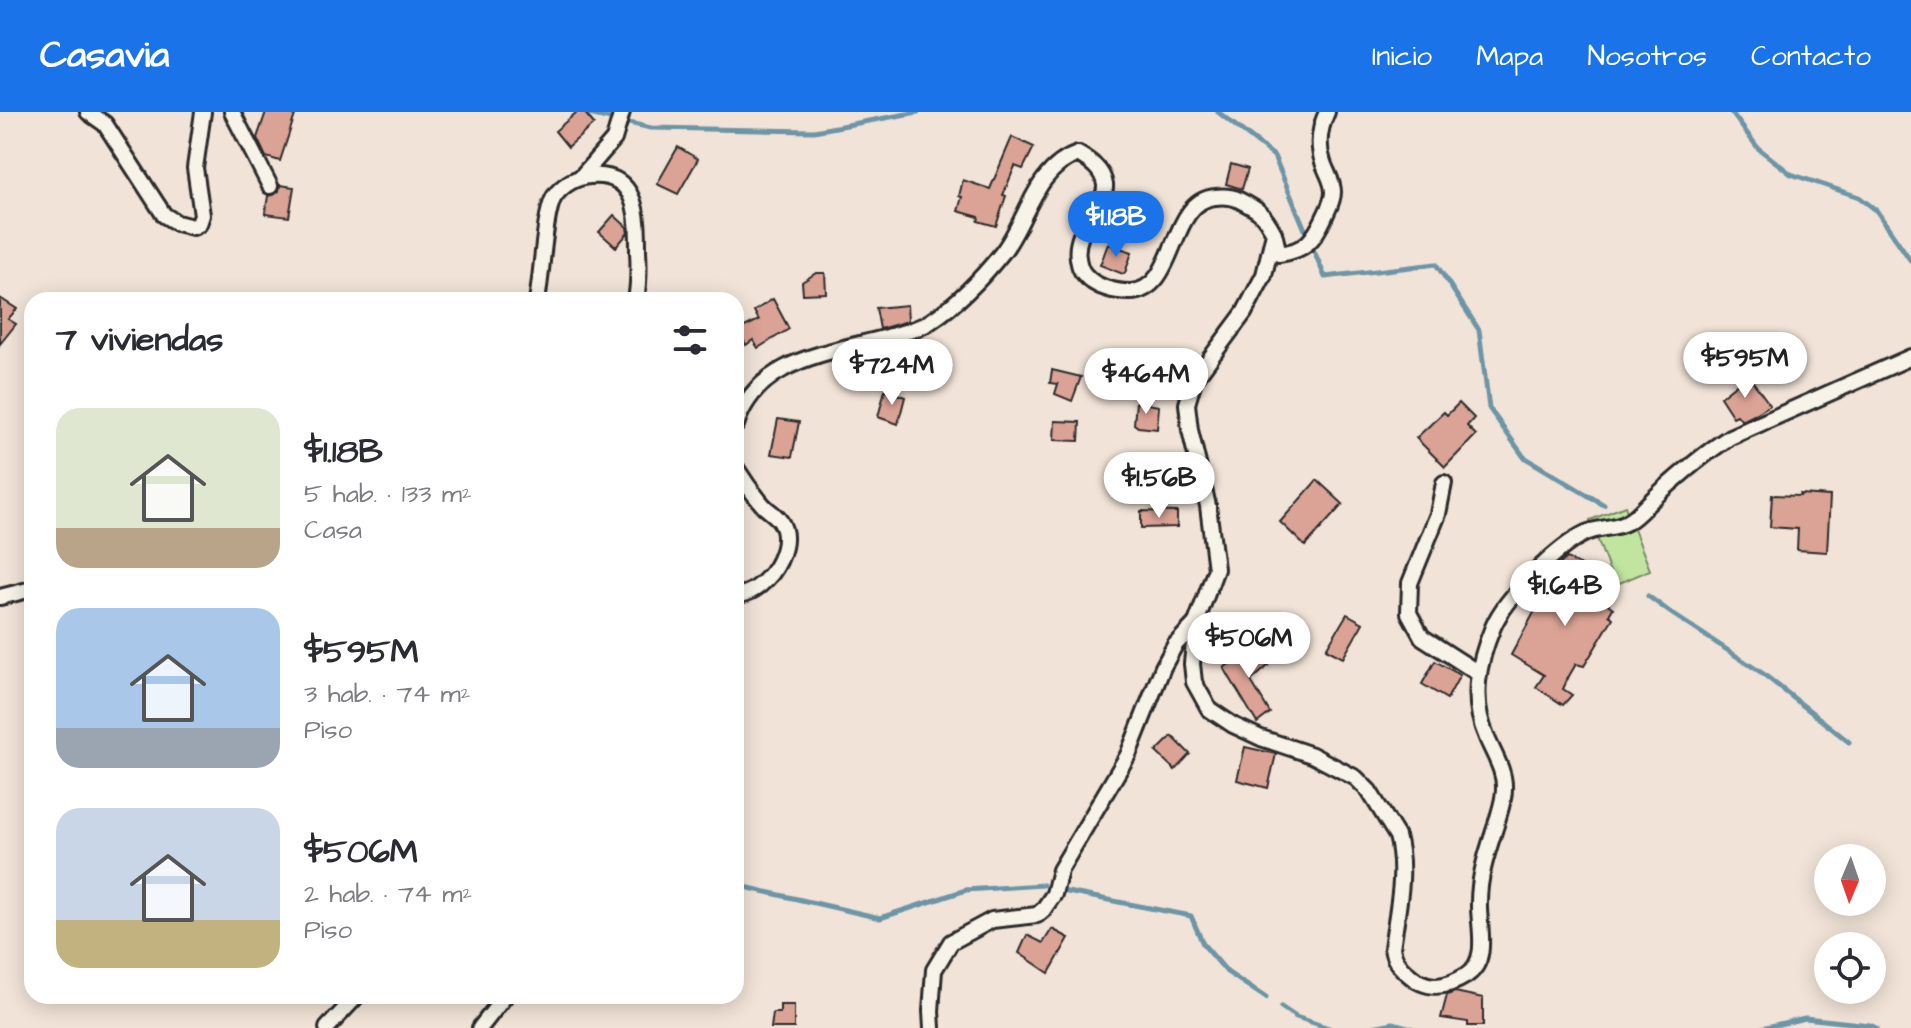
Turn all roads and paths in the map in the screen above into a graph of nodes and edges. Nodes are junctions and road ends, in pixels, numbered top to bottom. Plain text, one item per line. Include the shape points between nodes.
1 (88, 112) edge
2 (203, 112) edge
3 (232, 112) edge
4 (1327, 112) edge
5 (622, 114) edge
6 (581, 177) junction
7 (270, 186) dead end
8 (1274, 233) junction
9 (539, 292) edge
10 (637, 292) edge
11 (1911, 357) edge
12 (744, 405) edge
13 (744, 481) edge
14 (1444, 483) dead end
15 (24, 591) edge
16 (744, 594) edge
17 (0, 597) edge
18 (1196, 623) junction
19 (1478, 673) junction
20 (350, 1004) edge
21 (499, 1004) edge
22 (327, 1028) edge
23 (480, 1028) edge
24 (932, 1028) edge

1 - 2 street via 105,124 164,215 193,227 202,215 195,168
3 - 7 street
4 - 8 street via 1320,138 1331,179 1331,203 1311,242 1291,253 1279,254
5 - 6 street via 614,139
6 - 9 street via 552,199
6 - 10 street via 616,180 631,194 638,217
8 - 12 street via 1253,207 1232,197 1212,197 1187,214 1153,281 1132,292 1095,284 1081,270 1077,252 1105,183 1097,166 1078,154 1053,168 1004,251 930,322 794,362 762,382
8 - 18 street via 1264,275 1244,313 1194,380 1187,404 1216,569
11 - 19 street via 1730,437 1627,523 1587,532 1553,555 1494,624
13 - 16 street via 778,518 785,535 781,560 764,583
14 - 19 street via 1438,514 1410,583 1409,613 1422,637
15 - 17 street
18 - 19 street via 1194,682 1209,709 1261,738 1312,755 1356,778 1369,791 1397,836 1402,882 1394,957 1422,985 1457,981 1475,970 1481,957 1478,901 1505,787 1485,734
18 - 24 street via 1163,667 1128,755 1060,870 1043,910 992,920 951,942 934,970
20 - 22 street
21 - 23 street

